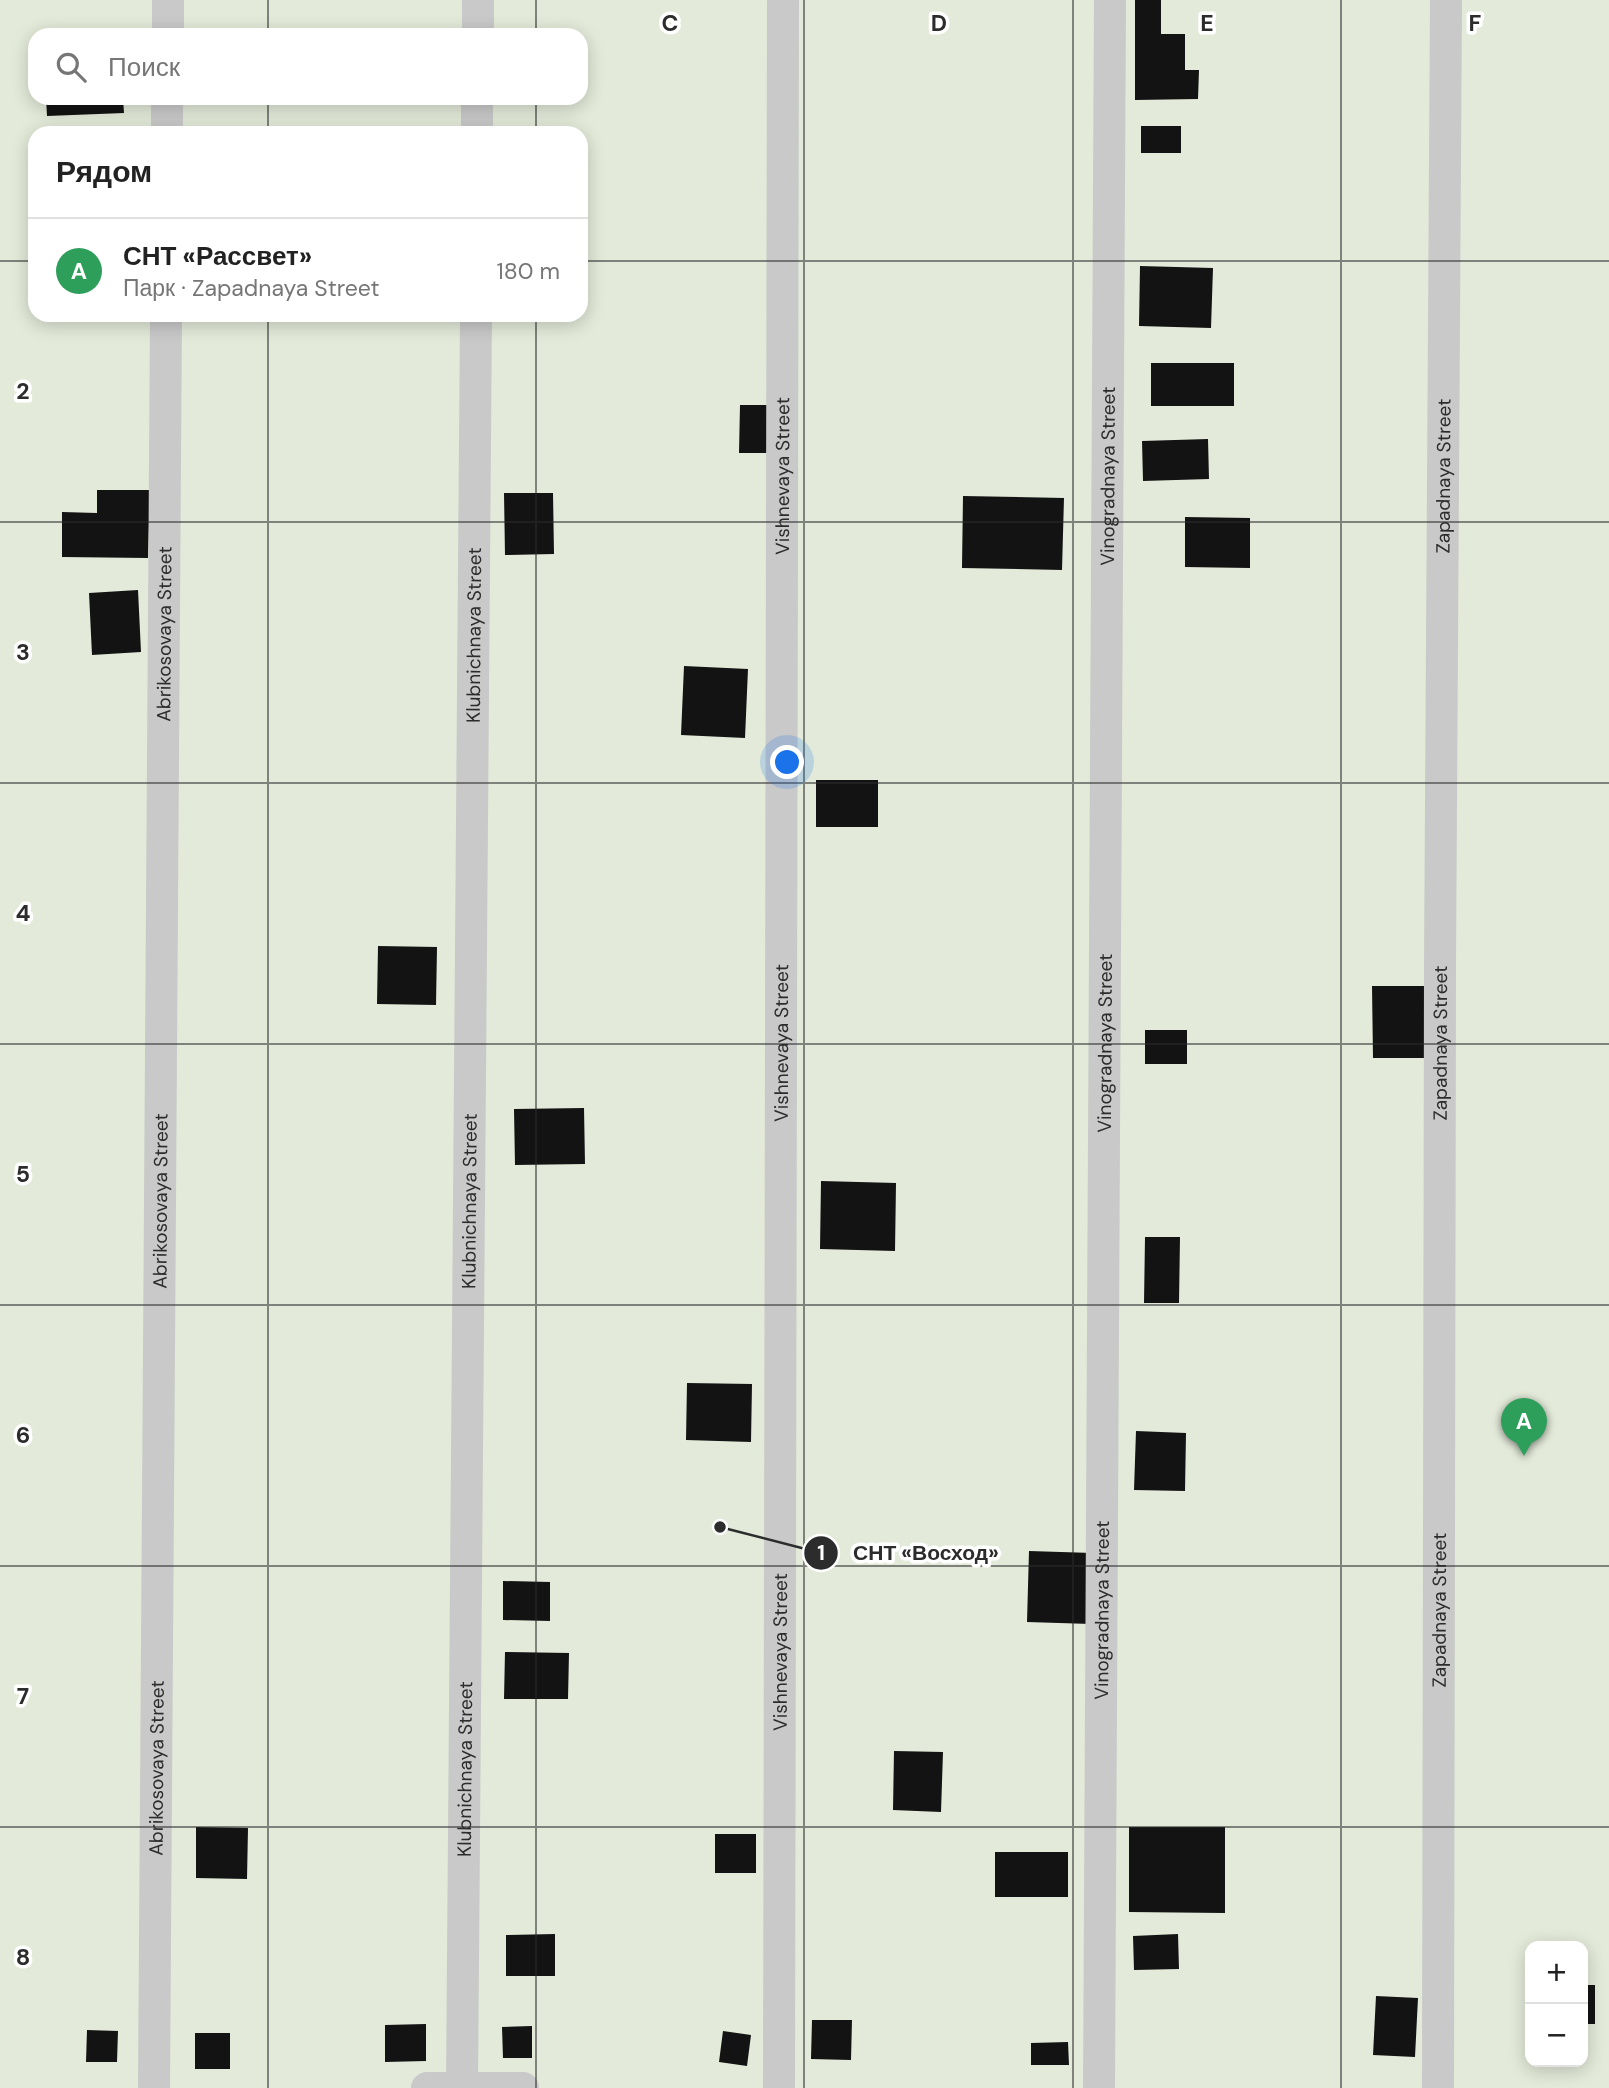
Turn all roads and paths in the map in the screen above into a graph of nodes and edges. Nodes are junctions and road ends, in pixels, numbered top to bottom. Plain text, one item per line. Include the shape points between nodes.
1 (168, 0) edge
2 (478, 0) edge
3 (783, 0) edge
4 (1110, 0) edge
5 (1446, 0) edge
6 (167, 28) edge
7 (478, 28) edge
8 (167, 105) edge
9 (477, 105) edge
10 (167, 126) edge
11 (477, 126) edge
12 (166, 322) edge
13 (476, 322) edge
14 (462, 2087) edge
15 (153, 2088) edge
16 (427, 2088) edge
17 (523, 2088) edge
18 (779, 2088) edge
19 (1099, 2088) edge
20 (1438, 2088) edge

1 - 6 street
2 - 7 street
3 - 18 street, Vishnevaya Street
4 - 19 street, Vinogradnaya Street
5 - 20 street, Zapadnaya Street
8 - 10 street
9 - 11 street
12 - 15 street, Abrikosovaya Street
13 - 14 street, Klubnichnaya Street
14 - 16 street
14 - 17 street

